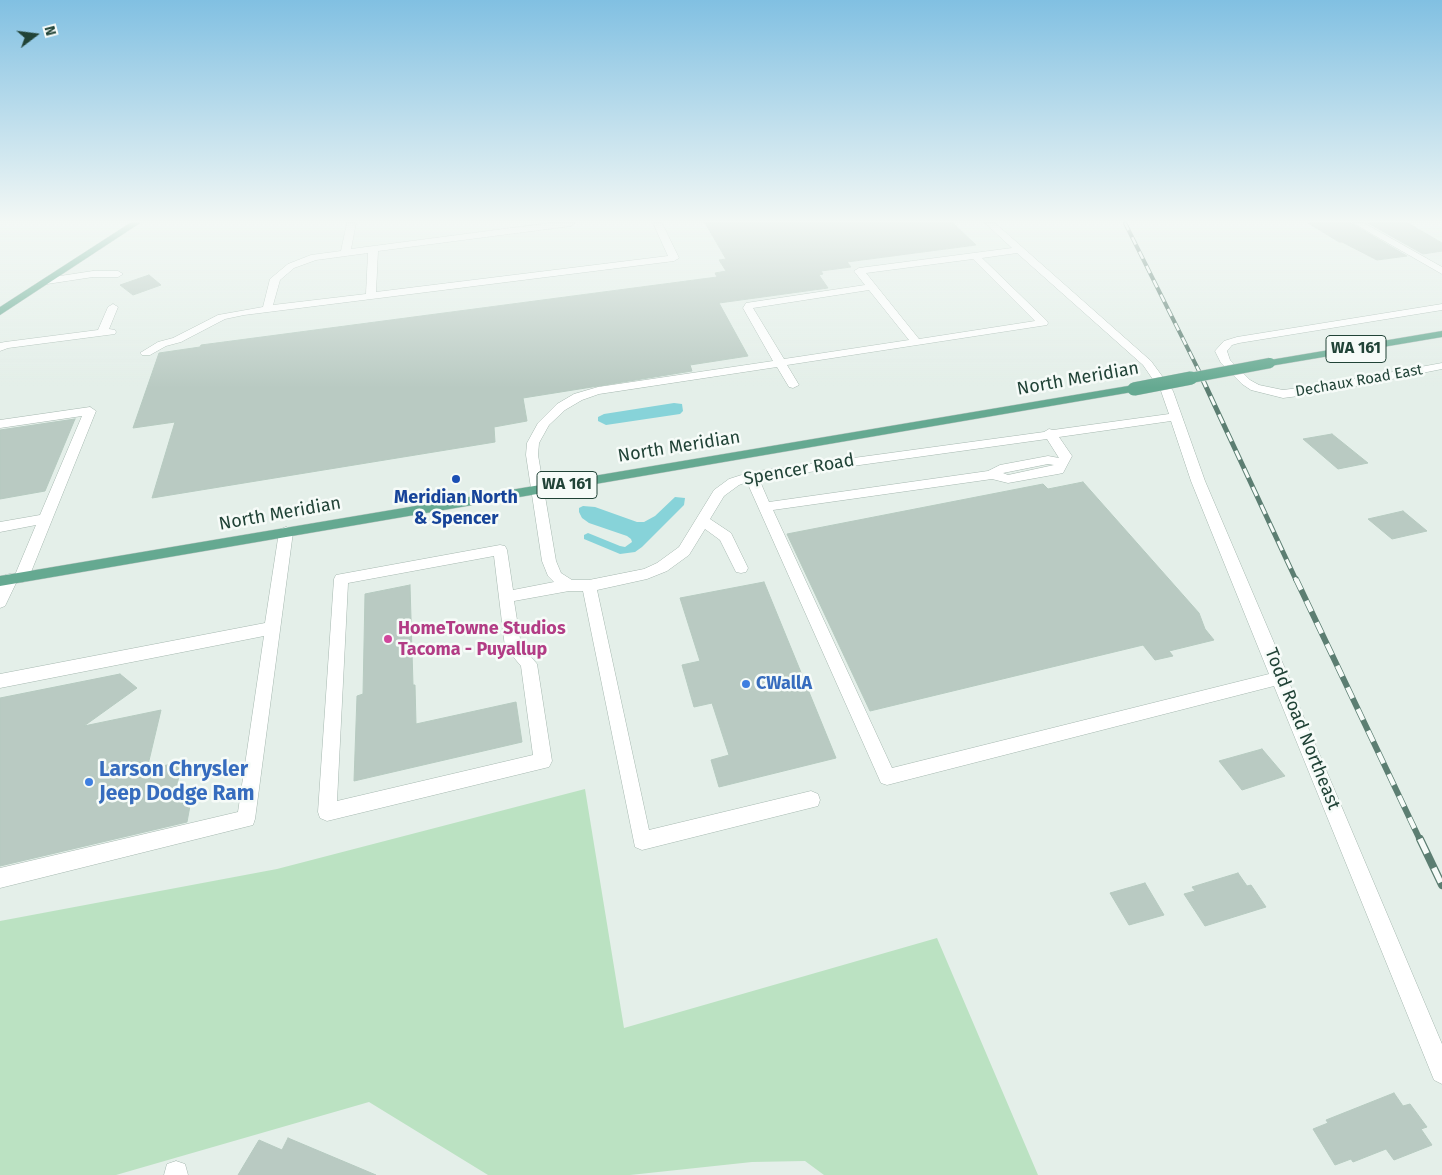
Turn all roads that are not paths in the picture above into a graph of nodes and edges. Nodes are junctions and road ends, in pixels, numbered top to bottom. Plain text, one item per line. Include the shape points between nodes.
1 (52, 278) edge
2 (70, 278) edge
3 (276, 278) edge
4 (372, 278) edge
5 (516, 278) edge
6 (864, 278) edge
7 (996, 278) edge
8 (1051, 278) edge
9 (47, 281) junction
10 (871, 287) junction
11 (371, 296) junction
12 (1442, 307) edge
13 (114, 308) dead end
14 (267, 309) junction
15 (0, 312) edge
16 (1442, 334) edge
17 (916, 342) junction
18 (0, 348) edge
19 (146, 353) dead end
20 (780, 363) junction
21 (1442, 366) edge
22 (793, 385) dead end
23 (1176, 417) junction
24 (0, 424) edge
25 (1049, 433) junction
26 (751, 476) junction
27 (538, 489) junction
28 (765, 507) junction
29 (45, 520) junction
30 (702, 520) junction
31 (0, 527) edge
32 (286, 532) junction
33 (741, 568) dead end
34 (11, 579) edge
35 (569, 585) junction
36 (589, 586) junction
37 (506, 598) junction
38 (0, 602) edge
39 (273, 628) junction
40 (1281, 678) junction
41 (0, 680) edge
42 (811, 800) dead end
43 (0, 878) edge
44 (1442, 1072) edge

1 - 9 main road
2 - 9 street
3 - 14 street
4 - 11 street
5 - 11 street
6 - 10 street
7 - 17 street via 1043,323
8 - 23 street, Todd Road Northeast via 1147,363 1164,386
9 - 15 main road
10 - 17 street
10 - 20 street via 750,305 748,308
11 - 14 street
12 - 21 street, Dechaux Road East via 1237,340 1228,343 1221,351 1225,361 1246,382 1255,388 1283,394
13 - 18 street via 106,333
14 - 19 street via 222,317
16 - 27 main road, North Meridian / WA 161, bridge
17 - 20 street
20 - 22 street
20 - 27 street via 598,391 569,402 544,423 533,444
23 - 25 street, Spencer Road
23 - 40 street, Todd Road Northeast via 1198,481
24 - 29 street via 90,411
25 - 26 street, Spencer Road
25 - 28 street via 1064,452 1065,460 1058,470 1008,479 992,475
26 - 28 street
26 - 30 street, Spencer Road via 734,482 719,493
27 - 32 main road, North Meridian / WA 161
27 - 35 street via 549,561 555,576
28 - 40 street via 887,777
29 - 31 street
29 - 34 street
30 - 33 street via 726,538
30 - 36 street, Spencer Road via 684,551 662,567 647,574
32 - 34 main road, North Meridian / WA 161
32 - 39 street
34 - 38 street
35 - 36 street, Spencer Road
35 - 37 street, Spencer Road
36 - 42 street via 642,842
37 - 37 street via 500,550 340,579 327,812 543,761 529,664 513,647
39 - 41 street
39 - 43 street via 246,819
40 - 44 street, Todd Road Northeast

